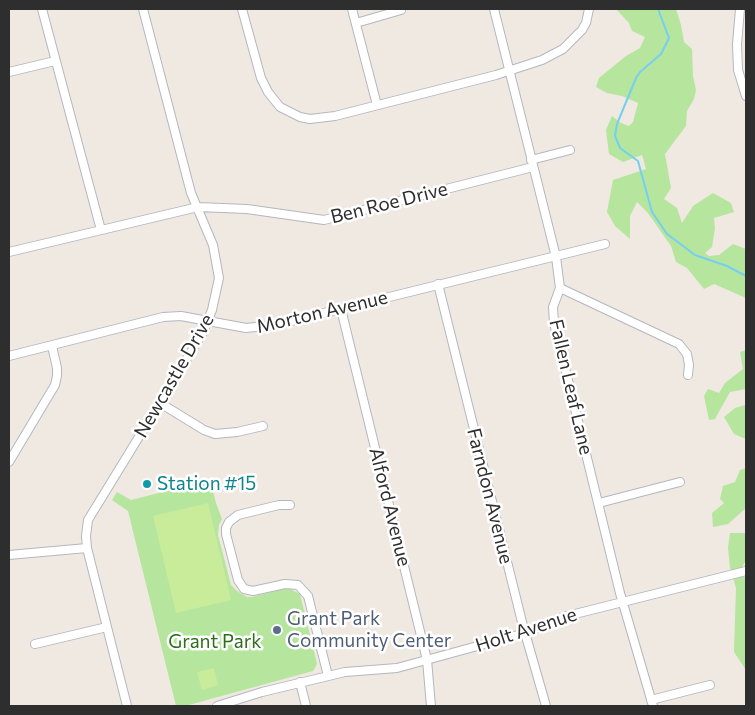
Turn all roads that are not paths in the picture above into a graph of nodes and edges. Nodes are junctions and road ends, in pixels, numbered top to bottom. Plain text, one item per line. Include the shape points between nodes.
1 (42, 9) edge
2 (144, 9) edge
3 (242, 9) edge
4 (352, 9) edge
5 (494, 9) edge
6 (589, 9) edge
7 (740, 9) edge
8 (401, 10) dead end
9 (356, 23) junction
10 (55, 60) junction
11 (509, 71) junction
12 (9, 72) edge
13 (746, 94) edge
14 (377, 105) junction
15 (570, 150) dead end
16 (532, 163) junction
17 (198, 208) junction
18 (101, 230) junction
19 (605, 244) dead end
20 (9, 252) edge
21 (556, 257) junction
22 (438, 284) junction
23 (560, 288) junction
24 (341, 309) junction
25 (208, 321) junction
26 (52, 346) junction
27 (9, 356) edge
28 (688, 375) dead end
29 (160, 404) junction
30 (263, 426) dead end
31 (9, 462) edge
32 (680, 482) dead end
33 (599, 503) junction
34 (290, 505) dead end
35 (87, 548) junction
36 (9, 555) edge
37 (746, 571) edge
38 (622, 602) junction
39 (107, 627) junction
40 (525, 633) junction
41 (35, 644) dead end
42 (427, 660) junction
43 (328, 676) junction
44 (300, 682) junction
45 (710, 685) dead end
46 (652, 703) edge
47 (127, 706) edge
48 (217, 706) edge
49 (306, 706) edge
50 (431, 706) edge
51 (546, 706) edge

1 - 10 street
2 - 17 street, Newcastle Drive via 190,193
3 - 14 street via 261,78 280,107 310,119
4 - 9 street
5 - 11 street, Fallen Leaf Lane
6 - 11 street via 586,24 563,48 542,60
7 - 13 street via 738,70
8 - 9 street
9 - 14 street
10 - 12 street
10 - 18 street
11 - 14 street
11 - 16 street, Fallen Leaf Lane
15 - 16 street, Ben Roe Drive
16 - 17 street, Ben Roe Drive via 324,220 246,209
16 - 21 street, Fallen Leaf Lane
17 - 18 street, Ben Roe Drive
17 - 25 street, Newcastle Drive via 213,244 219,278
18 - 20 street, Ben Roe Drive
19 - 21 street, Morton Avenue
21 - 22 street, Morton Avenue
21 - 23 street, Fallen Leaf Lane
22 - 24 street, Morton Avenue
22 - 40 street, Farndon Avenue
23 - 28 street via 679,344 687,354
23 - 33 street, Fallen Leaf Lane via 553,306 554,323
24 - 25 street, Morton Avenue via 258,328
24 - 42 street, Alford Avenue
25 - 26 street, Morton Avenue via 181,316 163,317
25 - 29 street, Newcastle Drive
26 - 27 street, Morton Avenue
26 - 31 street via 57,368 55,384
29 - 30 street via 215,434
29 - 35 street, Newcastle Drive via 88,520
32 - 33 street
33 - 38 street, Fallen Leaf Lane
34 - 43 street via 238,515 229,522 226,534 238,580 244,589 253,591 285,584 298,585 308,596
35 - 36 street
35 - 39 street, Newcastle Drive
37 - 38 street, Holt Avenue
38 - 40 street, Holt Avenue via 567,616
38 - 46 street, Fallen Leaf Lane
39 - 41 street
39 - 47 street, Newcastle Drive
40 - 42 street, Holt Avenue
40 - 51 street, Farndon Avenue
42 - 43 street, Holt Avenue via 397,668
42 - 50 street, Alford Avenue
43 - 44 street, Holt Avenue
44 - 48 street, Holt Avenue
44 - 49 street
45 - 46 street

